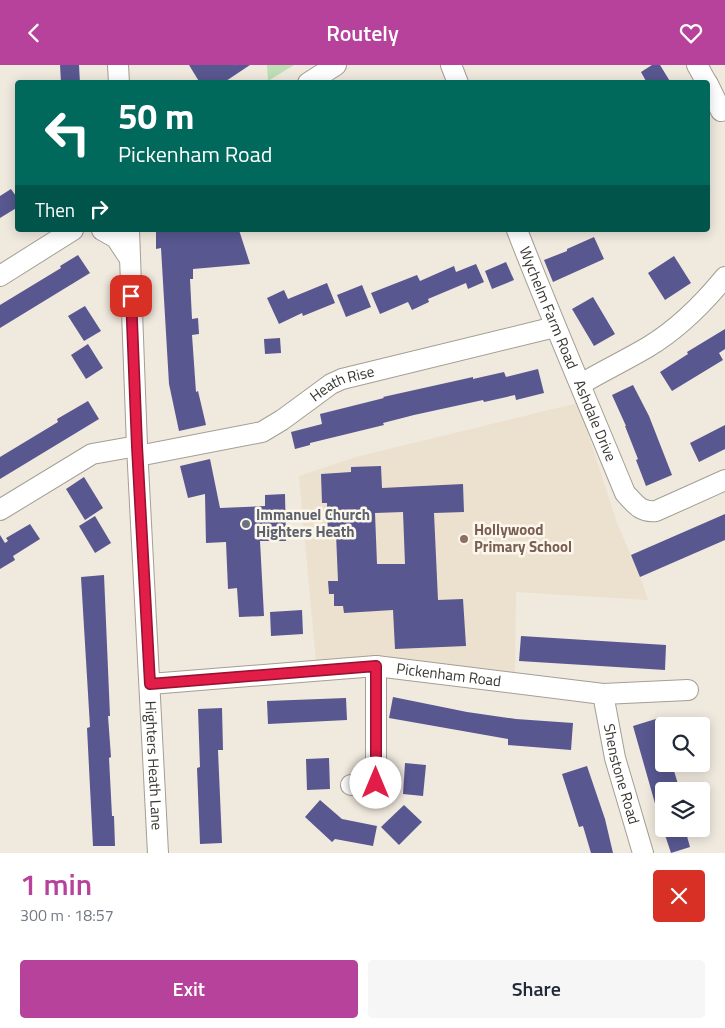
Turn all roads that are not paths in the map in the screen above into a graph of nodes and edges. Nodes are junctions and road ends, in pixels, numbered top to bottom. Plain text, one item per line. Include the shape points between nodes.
1 (118, 65) edge
2 (336, 65) edge
3 (451, 65) edge
4 (697, 65) edge
5 (119, 80) edge
6 (313, 80) edge
7 (457, 80) edge
8 (705, 80) edge
9 (710, 91) edge
10 (719, 115) edge
11 (70, 232) edge
12 (106, 232) edge
13 (129, 232) edge
14 (517, 232) edge
15 (130, 259) junction
16 (0, 276) edge
17 (725, 277) edge
18 (555, 327) junction
19 (581, 384) junction
20 (138, 451) junction
21 (725, 480) edge
22 (0, 510) edge
23 (376, 666) junction
24 (150, 684) junction
25 (688, 690) dead end
26 (603, 694) junction
27 (351, 785) dead end
28 (158, 853) edge
29 (643, 853) edge

1 - 5 street
2 - 6 street
3 - 7 street
4 - 8 street
9 - 10 street
11 - 16 street
12 - 15 street via 116,238
13 - 15 street, Highters Heath Lane
14 - 18 street, Wychelm Farm Road
15 - 20 street, Highters Heath Lane
17 - 19 street, Ashdale Drive via 706,300 650,346
18 - 19 street, Wychelm Farm Road
18 - 20 street, Heath Rise via 342,379 262,433
19 - 21 street, Ashdale Drive via 626,493 640,508 656,511
20 - 22 street, Heath Rise via 92,454
20 - 24 street, Highters Heath Lane
23 - 24 street, Pickenham Road
23 - 26 street, Pickenham Road
23 - 27 street via 376,783
24 - 28 street, Highters Heath Lane
25 - 26 street, Pickenham Road
26 - 29 street, Shenstone Road via 615,758

